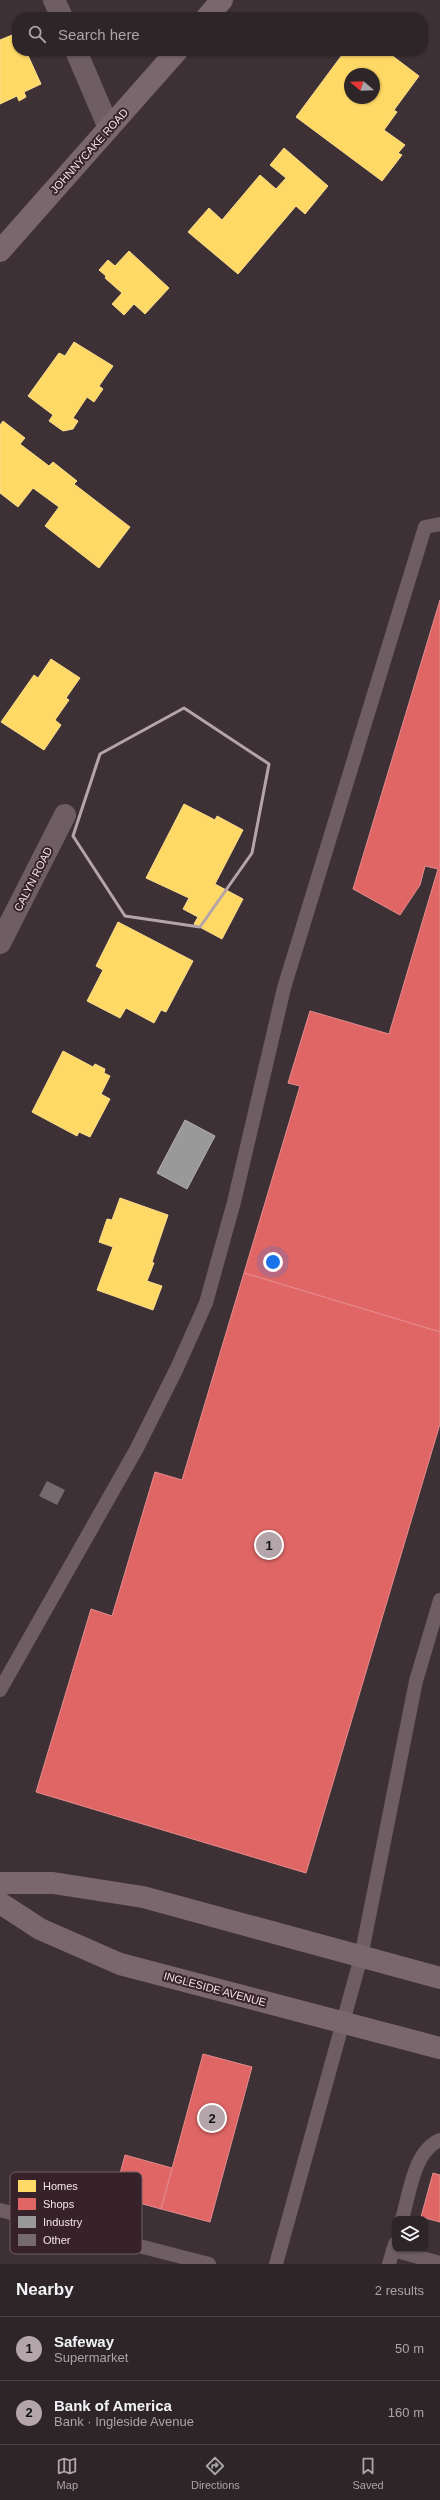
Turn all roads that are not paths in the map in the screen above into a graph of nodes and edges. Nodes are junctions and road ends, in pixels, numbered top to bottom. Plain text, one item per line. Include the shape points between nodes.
1 (54, 0) edge
2 (222, 0) edge
3 (60, 12) edge
4 (211, 12) edge
5 (78, 56) edge
6 (173, 56) edge
7 (109, 128) junction
8 (0, 251) edge
9 (440, 524) edge
10 (65, 815) dead end
11 (0, 943) edge
12 (440, 1600) edge
13 (0, 1690) edge
14 (0, 1883) edge
15 (0, 1903) edge
16 (361, 1957) junction
17 (440, 1978) edge
18 (344, 2024) junction
19 (440, 2048) edge
20 (440, 2140) edge
21 (0, 2210) edge
22 (10, 2213) edge
23 (403, 2216) edge
24 (142, 2247) edge
25 (393, 2252) edge
26 (408, 2252) edge
27 (440, 2263) edge
28 (209, 2264) edge
29 (276, 2264) edge
30 (389, 2264) edge

1 - 3 street
2 - 4 main road
5 - 7 street
6 - 7 main road, JOHNNYCAKE ROAD
7 - 8 main road, JOHNNYCAKE ROAD
9 - 13 lane via 425,526 284,988 234,1202 206,1303 136,1450
10 - 11 street, CALYN ROAD
12 - 16 lane via 416,1681
14 - 16 main road via 53,1883 142,1897
15 - 18 main road, INGLESIDE AVENUE via 40,1929 120,1964
16 - 17 main road
16 - 18 lane
18 - 19 main road, INGLESIDE AVENUE
18 - 29 lane
20 - 23 lane via 430,2144 420,2157
21 - 22 lane
24 - 28 lane
25 - 30 lane
26 - 27 lane

